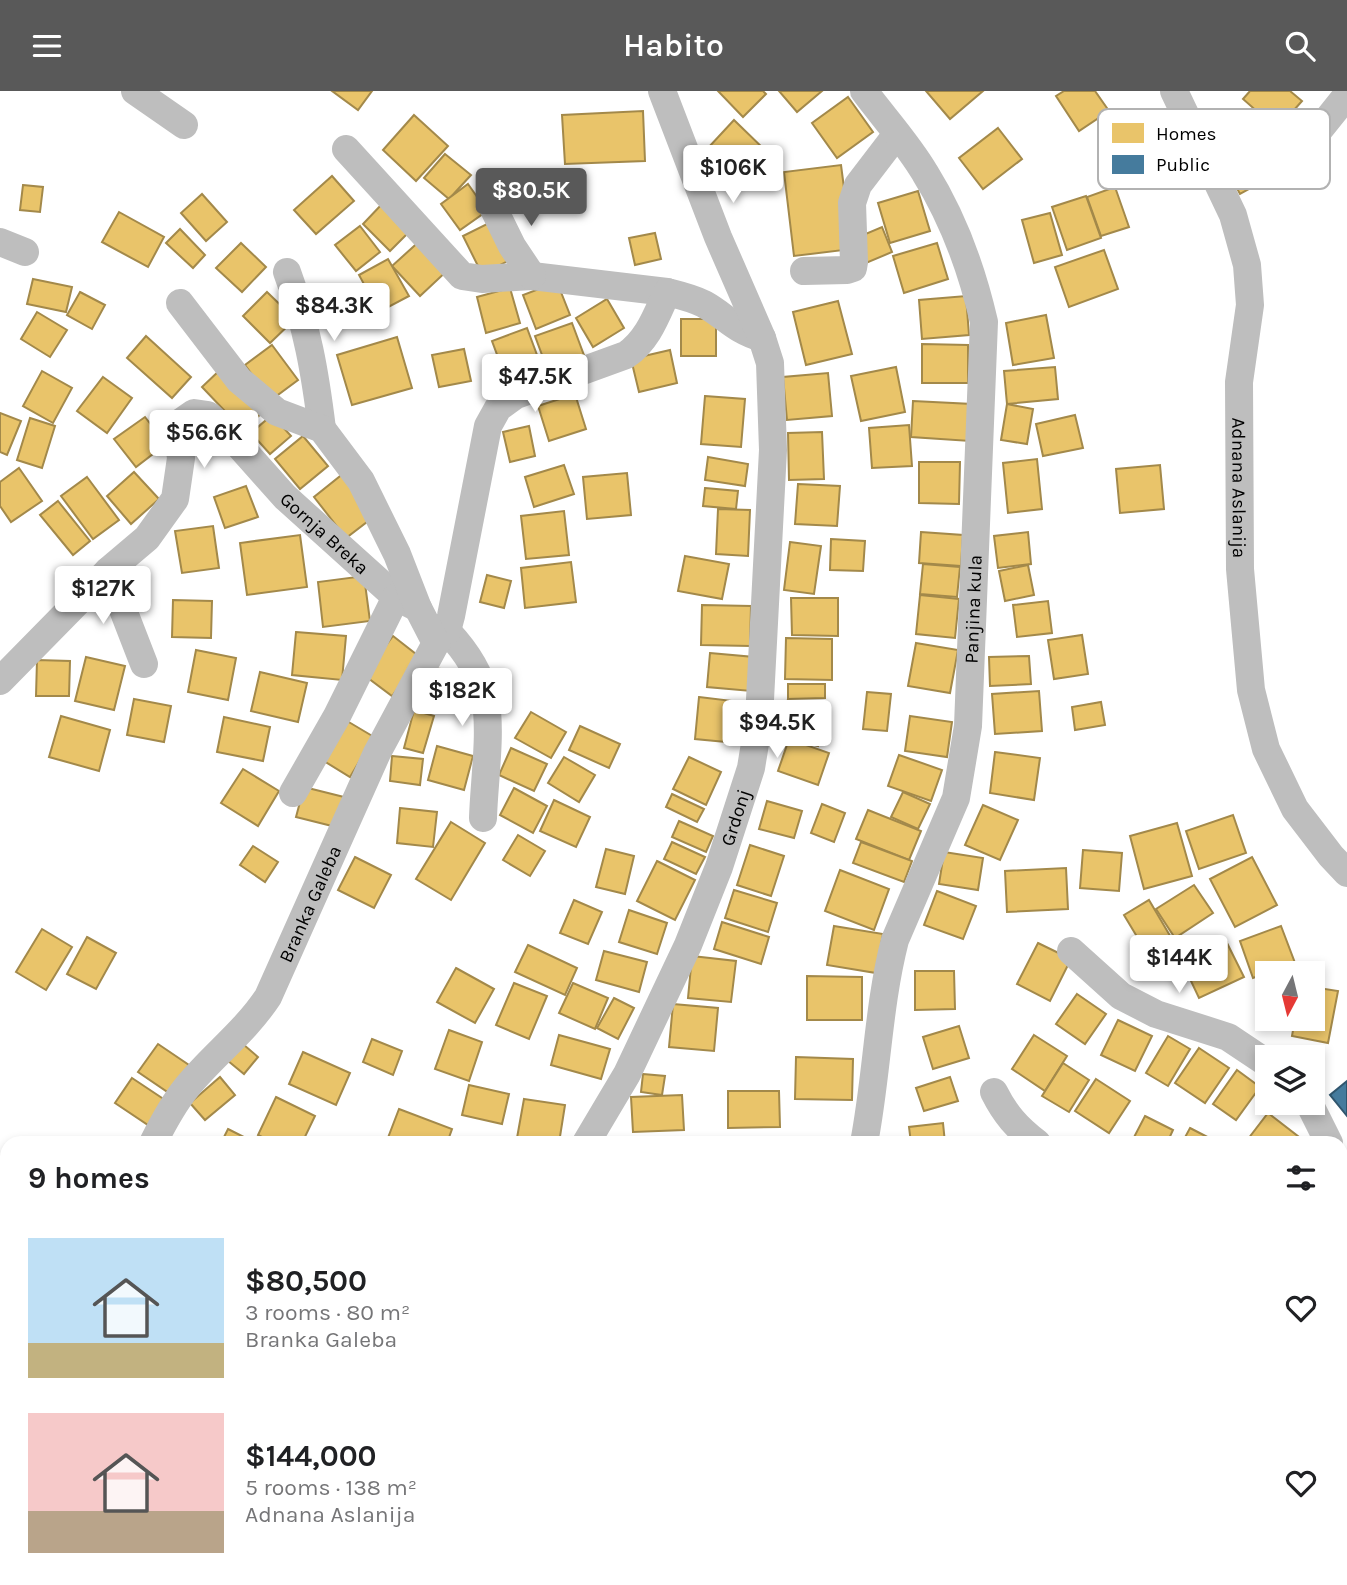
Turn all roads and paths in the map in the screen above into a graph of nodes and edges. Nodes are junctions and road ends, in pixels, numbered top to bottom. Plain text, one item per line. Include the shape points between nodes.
1 (135, 91) edge
2 (662, 91) edge
3 (864, 91) edge
4 (1174, 91) edge
5 (1347, 95) edge
6 (1183, 109) edge
7 (1330, 116) edge
8 (184, 125) dead end
9 (897, 134) junction
10 (346, 149) dead end
11 (1221, 189) edge
12 (491, 201) dead end
13 (804, 271) dead end
14 (287, 272) dead end
15 (532, 276) junction
16 (667, 292) junction
17 (180, 303) dead end
18 (762, 338) junction
19 (322, 429) junction
20 (108, 571) junction
21 (407, 603) junction
22 (442, 637) junction
23 (144, 664) dead end
24 (0, 681) edge
25 (293, 793) dead end
26 (482, 818) dead end
27 (1347, 873) edge
28 (1071, 951) dead end
29 (1255, 1055) edge
30 (994, 1092) dead end
31 (1315, 1115) edge
32 (156, 1136) edge
33 (590, 1136) edge
34 (865, 1136) edge
35 (1028, 1136) edge
36 (1326, 1136) edge

1 - 8 street
2 - 18 street
3 - 9 street, Panjina kula
4 - 6 street, Adnana Aslanija
5 - 7 street
9 - 13 street via 858,185 852,204 852,268
9 - 34 street, Panjina kula via 946,210 976,285 984,322 964,762 956,798 895,940
10 - 15 street via 462,275 482,279
11 - 27 street, Adnana Aslanija via 1247,265 1250,305 1239,382 1240,569 1251,690 1266,749 1295,809
12 - 15 street
14 - 19 street via 312,355
15 - 16 street
16 - 18 street via 705,305 742,332
16 - 22 street, Branka Galeba via 638,348 516,395 498,408 488,426
17 - 19 street via 239,380 277,412
18 - 33 street, Grdonj via 770,363 773,450 759,719 751,768 688,945 627,1074
19 - 21 street via 361,481 397,554
20 - 21 street, Gornja Breka via 147,538 175,499 181,458 177,432 181,422 194,413 208,415 285,496
20 - 23 street
20 - 24 street, Gornja Breka
21 - 22 street
21 - 25 street
22 - 26 street via 463,647 485,696
22 - 32 street, Branka Galeba via 377,753 268,997 252,1021 188,1085
28 - 29 street via 1121,996 1156,1014 1228,1037
30 - 35 street via 1005,1113
31 - 36 street

